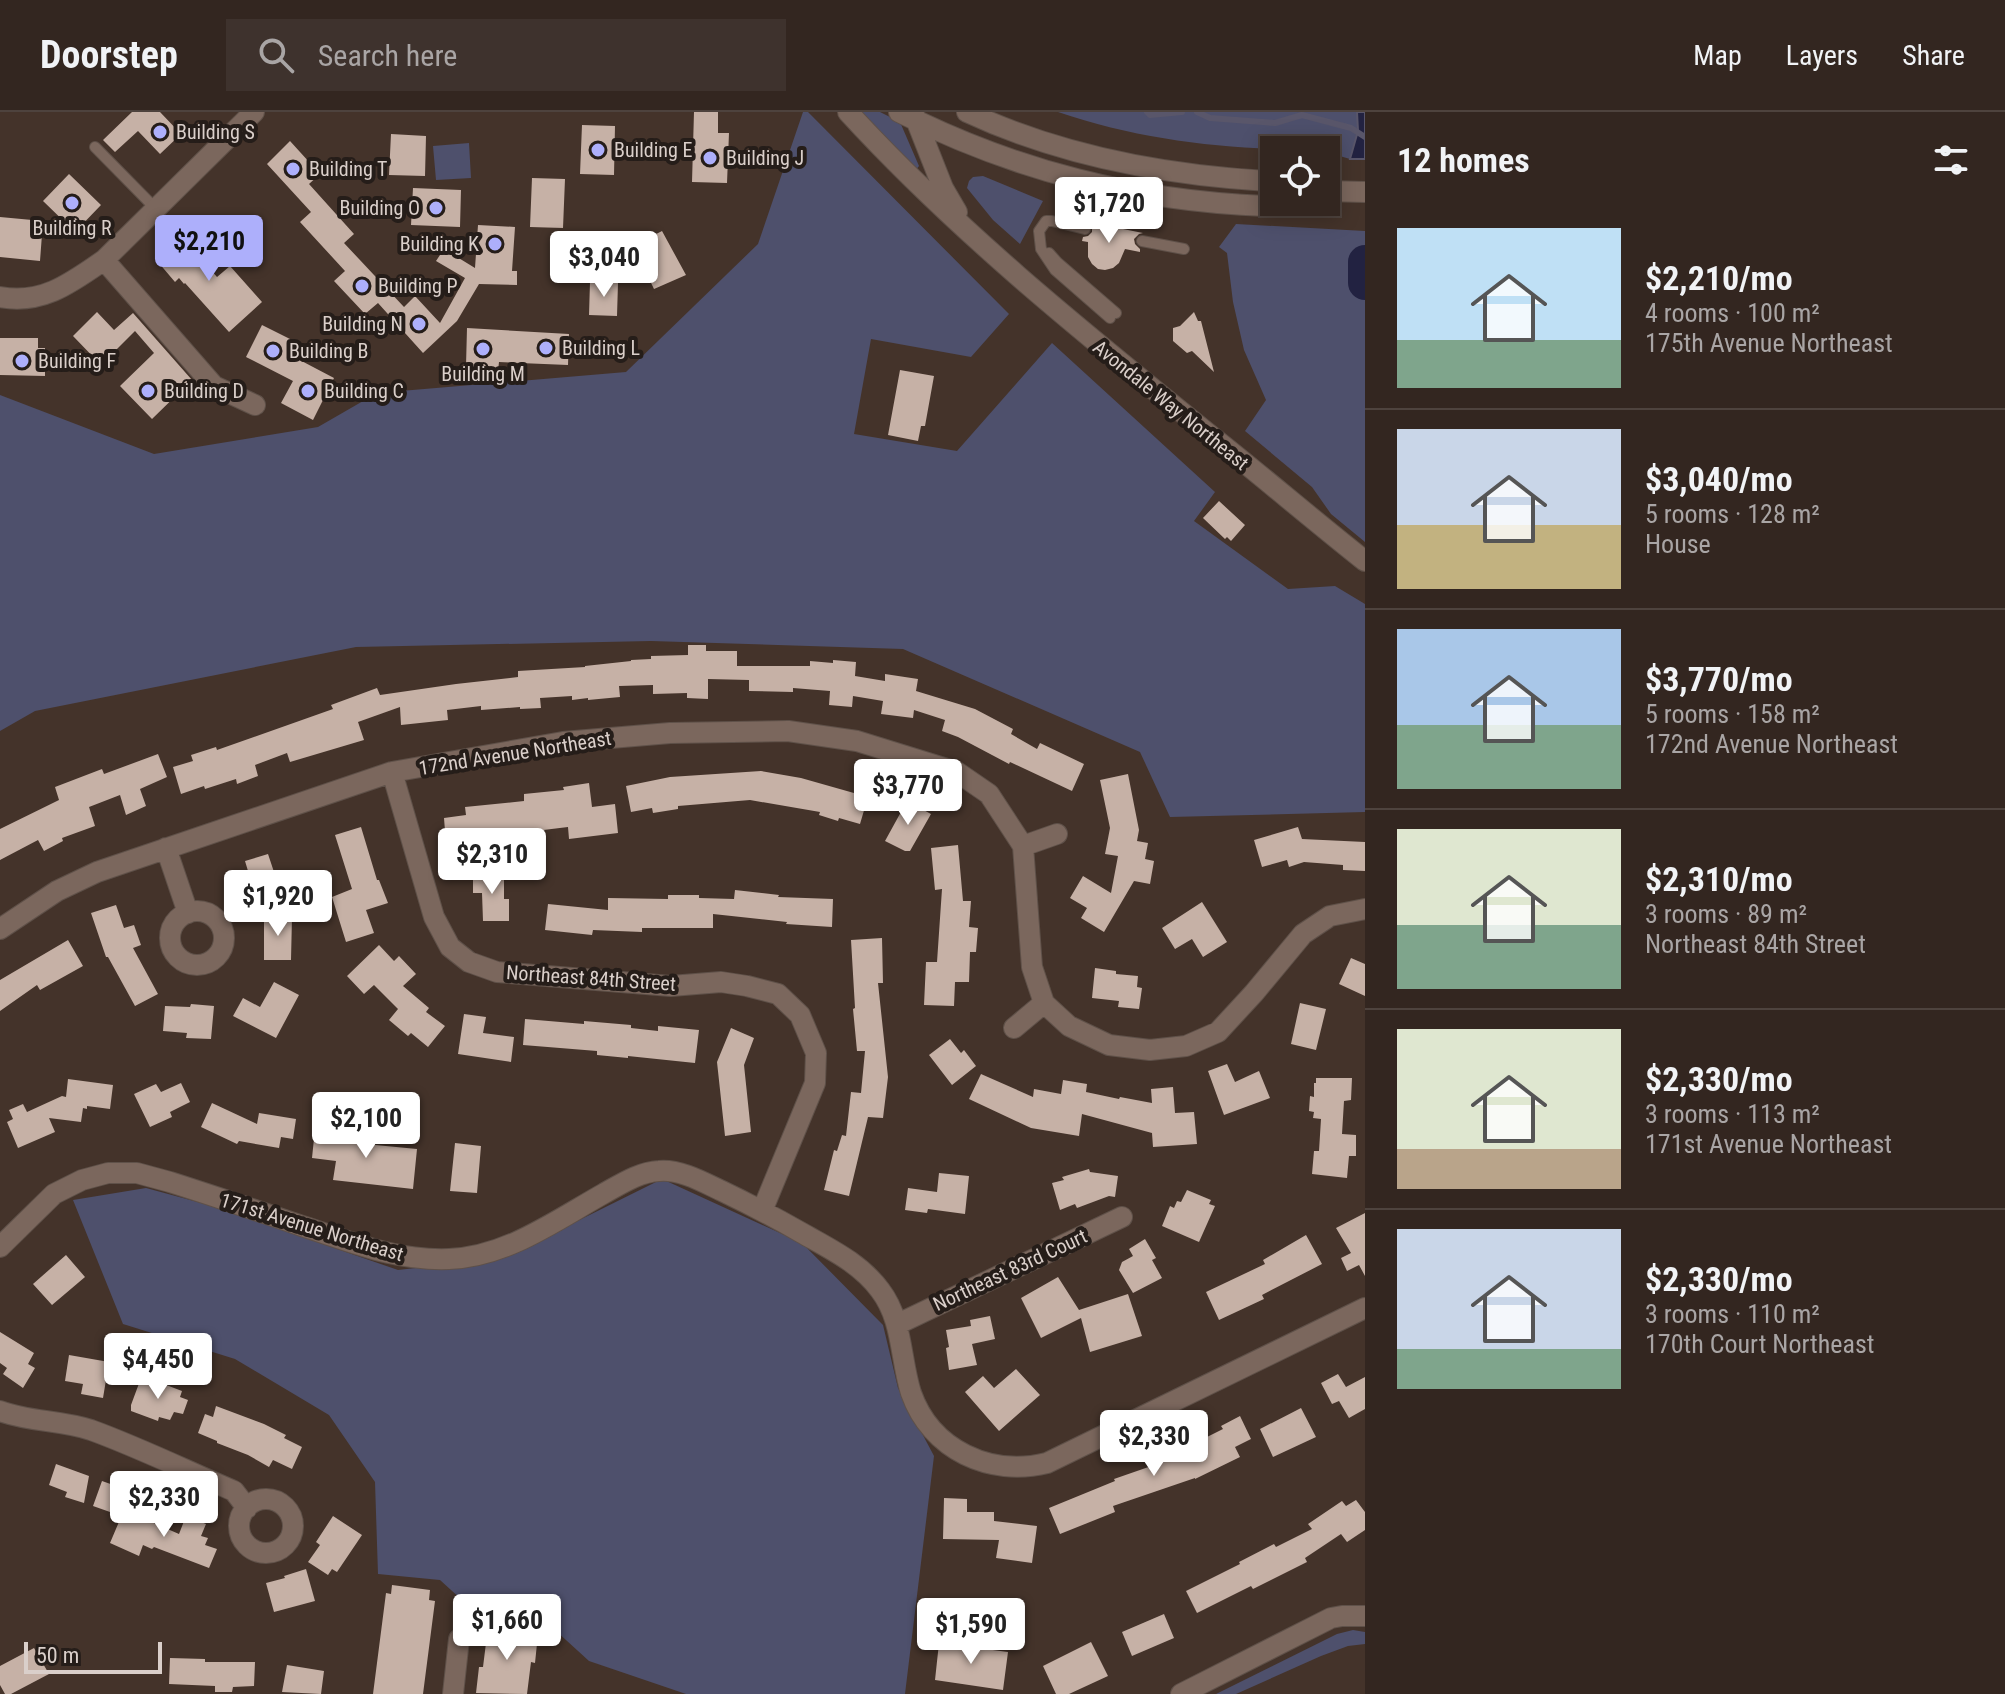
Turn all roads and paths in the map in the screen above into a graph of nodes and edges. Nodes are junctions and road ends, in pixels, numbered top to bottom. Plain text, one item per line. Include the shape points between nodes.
1 (254, 112) edge
2 (848, 112) edge
3 (967, 112) edge
4 (909, 115) edge
5 (973, 146) junction
6 (95, 147) dead end
7 (1260, 181) edge
8 (943, 188) junction
9 (1340, 192) edge
10 (1365, 192) edge
11 (1260, 206) edge
12 (156, 209) junction
13 (1085, 229) dead end
14 (1142, 241) dead end
15 (981, 244) junction
16 (1184, 249) dead end
17 (104, 260) junction
18 (0, 297) edge
19 (1113, 316) dead end
20 (255, 405) dead end
21 (1365, 561) edge
22 (392, 772) junction
23 (1057, 834) dead end
24 (1023, 846) junction
25 (166, 848) junction
26 (1365, 909) edge
27 (188, 913) dead end
28 (0, 929) edge
29 (1044, 1003) junction
30 (1014, 1028) dead end
31 (762, 1211) junction
32 (1122, 1217) dead end
33 (0, 1247) edge
34 (1365, 1308) edge
35 (898, 1324) junction
36 (0, 1411) edge
37 (247, 1508) dead end
38 (1365, 1616) edge
39 (459, 1639) dead end
40 (453, 1694) edge
41 (1181, 1694) edge

1 - 12 street
2 - 15 street, Avondale Way Northeast
3 - 7 street via 1118,162
4 - 5 street
4 - 8 street, Avondale Way Northeast
5 - 8 street via 950,155
5 - 11 street via 1125,191
6 - 12 lane
8 - 15 street, Avondale Way Northeast
9 - 10 street
12 - 17 street
13 - 19 lane via 1046,221 1039,231 1057,262
14 - 16 lane
15 - 21 street, Avondale Way Northeast
17 - 18 street via 38,298
17 - 20 street via 214,386
22 - 24 street, 172nd Avenue Northeast via 563,742 788,731 857,741 957,772 989,794
22 - 25 street, 172nd Avenue Northeast
22 - 31 street, Northeast 84th Street via 434,917 450,947 469,962 497,972 671,986 782,986 816,1053 815,1083
23 - 24 street
24 - 29 street, 172nd Avenue Northeast via 1032,967
25 - 27 street
25 - 28 street, 172nd Avenue Northeast via 57,891
26 - 29 street via 1330,916 1303,934 1218,1032 1186,1046 1150,1050 1109,1045 1069,1026
29 - 30 street
31 - 33 street, 171st Avenue Northeast via 701,1181 660,1170 633,1177 515,1243 453,1259 417,1259 377,1251 170,1182 137,1173 108,1173 54,1194
31 - 35 street, 171st Avenue Northeast via 848,1259 880,1290
32 - 35 street, Northeast 83rd Court
34 - 35 street, 171st Avenue Northeast via 1047,1463 1029,1467 976,1460 947,1445 931,1428 911,1392
36 - 37 street via 89,1430 234,1491
38 - 41 street via 1331,1618
39 - 40 street

